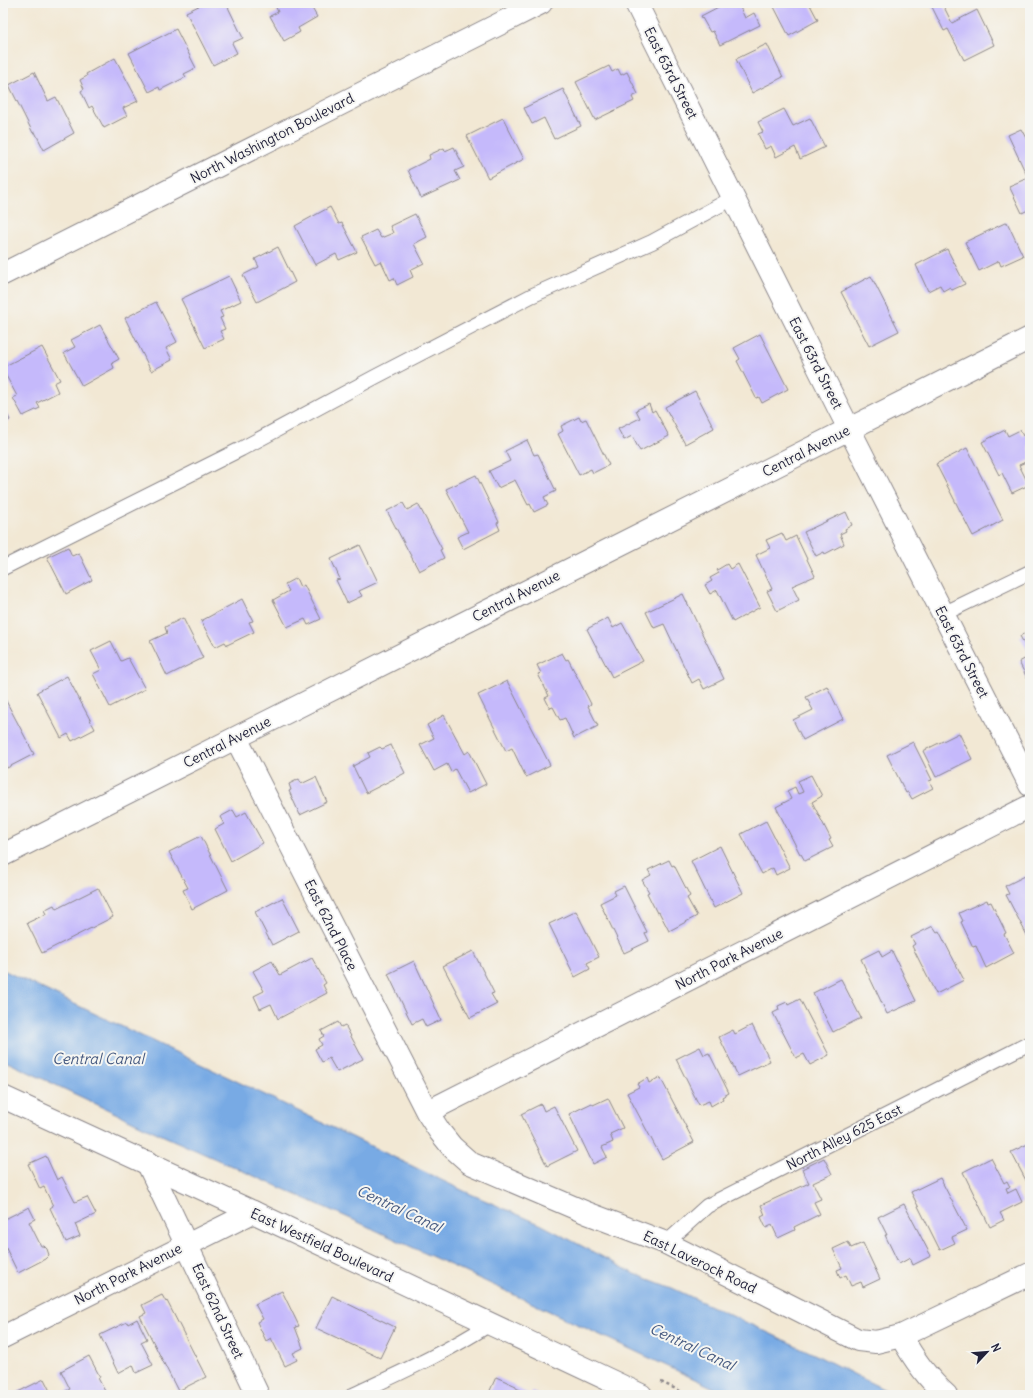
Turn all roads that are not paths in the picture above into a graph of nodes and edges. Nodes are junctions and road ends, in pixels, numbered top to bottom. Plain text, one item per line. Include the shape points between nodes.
1 (541, 3) edge
2 (636, 3) edge
3 (733, 198) junction
4 (3, 274) edge
5 (1030, 338) edge
6 (849, 429) junction
7 (3, 568) edge
8 (1030, 572) edge
9 (943, 614) junction
10 (236, 738) junction
11 (1030, 786) edge
12 (1030, 806) edge
13 (3, 855) edge
14 (1030, 1042) edge
15 (3, 1097) edge
16 (427, 1112) junction
17 (147, 1162) junction
18 (253, 1212) junction
19 (666, 1243) junction
20 (186, 1245) junction
21 (1030, 1274) edge
22 (490, 1324) junction
23 (901, 1336) junction
24 (3, 1337) edge
25 (258, 1395) edge
26 (354, 1395) edge
27 (640, 1395) edge
28 (946, 1395) edge

1 - 4 street, North Washington Boulevard
2 - 3 street, East 63rd Street
3 - 6 street, East 63rd Street
3 - 7 lane via 652,242 530,296 241,449
5 - 6 street, Central Avenue
6 - 9 street, East 63rd Street
6 - 10 street, Central Avenue
8 - 9 lane
9 - 11 street, East 63rd Street
10 - 13 street, Central Avenue
10 - 16 street, East 62nd Place
12 - 16 street, North Park Avenue
14 - 19 lane, North Alley 625 East via 707,1206
15 - 17 street, East Westfield Boulevard
16 - 19 street, East Laverock Road via 452,1147 470,1163 587,1213
17 - 18 street, East Westfield Boulevard
17 - 20 street, East 62nd Street
18 - 20 street, North Park Avenue
18 - 22 street, East Westfield Boulevard
19 - 23 street, East Laverock Road via 858,1340 876,1342
20 - 24 street, North Park Avenue
20 - 25 street, East 62nd Street
21 - 23 street, East Laverock Road
22 - 26 lane via 425,1361
22 - 27 street, East Westfield Boulevard
23 - 28 street via 912,1356

